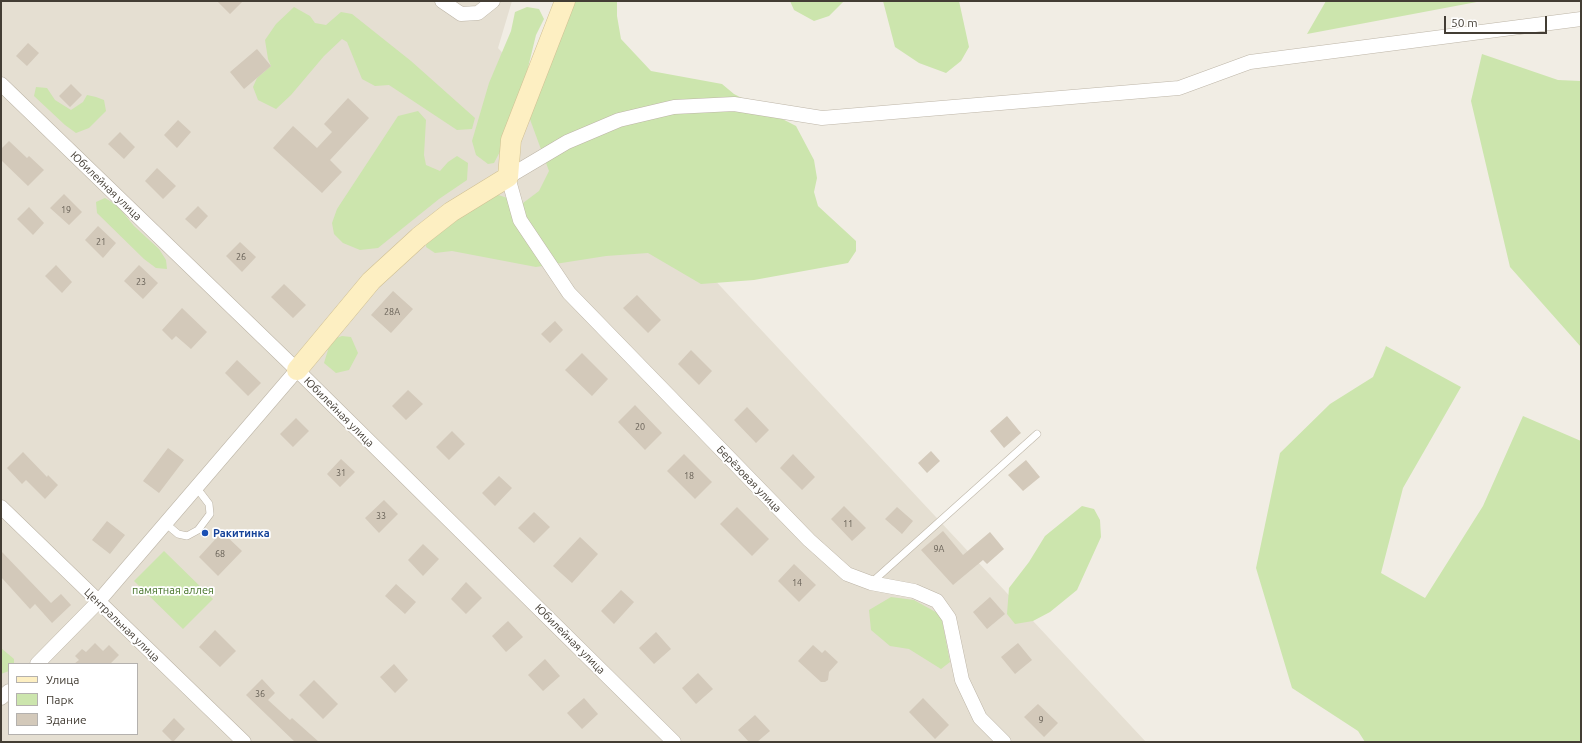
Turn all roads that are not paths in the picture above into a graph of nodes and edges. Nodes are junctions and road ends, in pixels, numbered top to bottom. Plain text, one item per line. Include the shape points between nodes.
1 (442, 1) edge
2 (493, 1) edge
3 (565, 1) edge
4 (1581, 19) edge
5 (1, 84) edge
6 (508, 177) junction
7 (297, 370) junction
8 (1037, 434) dead end
9 (196, 487) junction
10 (1, 507) edge
11 (165, 524) junction
12 (871, 583) junction
13 (98, 602) junction
14 (38, 663) edge
15 (244, 742) edge
16 (674, 742) edge
17 (1004, 742) edge

1 - 2 street via 461,14 478,13
3 - 6 street via 511,140
4 - 6 street via 1250,62 1179,88 822,118 734,104 674,108 618,120 567,142
5 - 7 street, Юбилейная улица
6 - 7 street via 451,212 419,237 371,281
6 - 12 street, Берёзовая улица via 520,220 569,293 809,540 847,574
7 - 9 street
7 - 16 street, Юбилейная улица
8 - 12 lane
9 - 11 street
9 - 11 lane via 209,504 210,514 198,530 187,536 178,534
10 - 13 street, Центральная улица
11 - 13 street
12 - 17 street, Берёзовая улица via 914,591 937,601 949,618 962,680 980,718
13 - 14 street
13 - 15 street, Центральная улица

